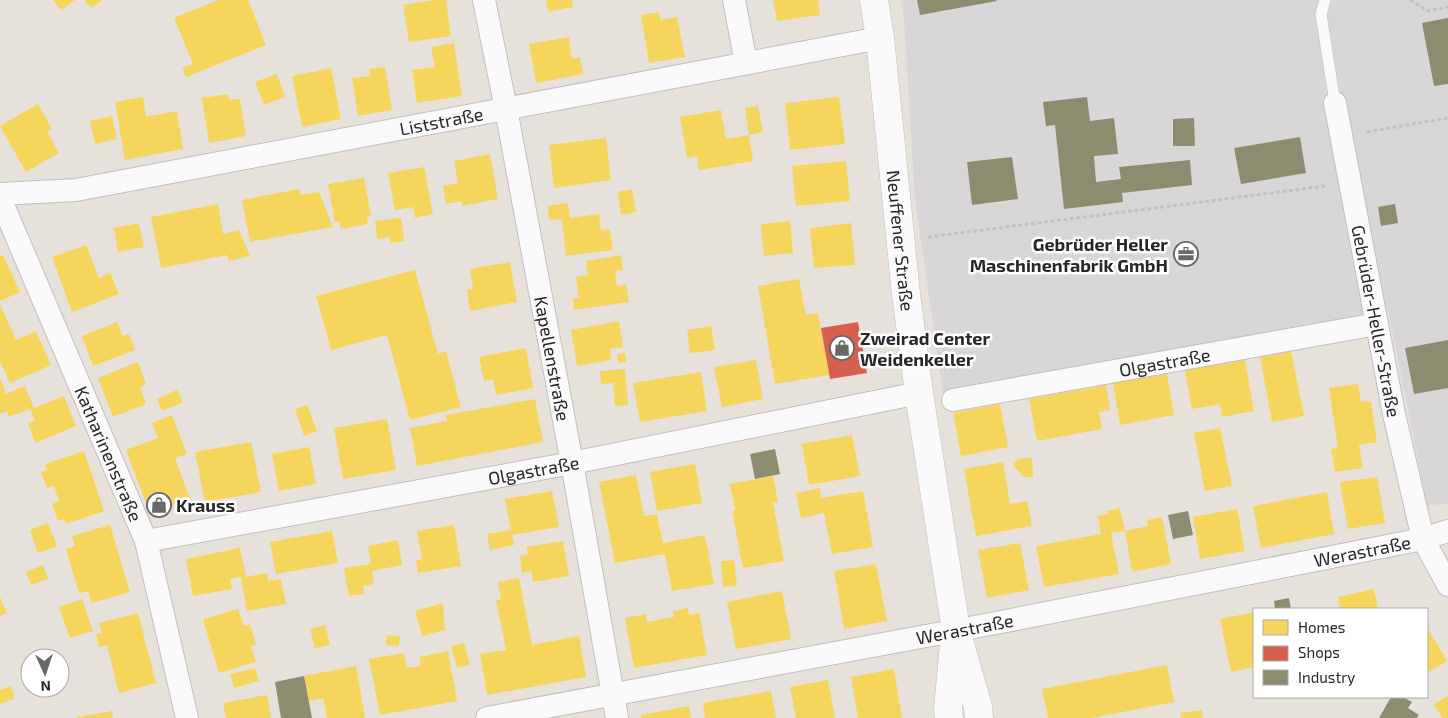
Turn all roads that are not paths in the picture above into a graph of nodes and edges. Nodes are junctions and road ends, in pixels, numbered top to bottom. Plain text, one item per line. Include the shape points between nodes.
1 (484, 0) edge
2 (734, 0) edge
3 (874, 0) edge
4 (1325, 0) edge
5 (880, 38) junction
6 (746, 63) junction
7 (1335, 104) joint
8 (506, 109) junction
9 (0, 196) edge
10 (1377, 324) junction
11 (919, 393) junction
12 (953, 400) dead end
13 (572, 463) junction
14 (1440, 534) edge
15 (146, 541) junction
16 (1448, 585) edge
17 (956, 630) junction
18 (613, 694) junction
19 (187, 718) edge
20 (487, 718) edge
21 (618, 718) edge
22 (949, 718) edge
23 (979, 718) edge

1 - 8 street, Kapellenstraße
2 - 6 street
3 - 5 main road, Neuffener Straße
4 - 7 lane via 1321,14
5 - 6 street, Liststraße
5 - 11 main road, Neuffener Straße
6 - 8 street, Liststraße
7 - 10 street, Gebrüder-Heller-Straße
8 - 9 street, Liststraße via 76,190
8 - 13 street, Kapellenstraße
9 - 15 street, Katharinenstraße
10 - 12 street, Olgastraße
10 - 14 street, Gebrüder-Heller-Straße via 1394,414
11 - 13 street, Olgastraße
11 - 17 main road, Neuffener Straße
13 - 15 street, Olgastraße
13 - 18 street, Kapellenstraße
14 - 16 street, Gebrüder-Heller-Straße
14 - 17 street, Werastraße
15 - 19 street, Katharinenstraße
17 - 18 street, Werastraße
17 - 22 main road, Neuffener Straße
17 - 23 main road, Neuffener Straße
18 - 20 street, Werastraße
18 - 21 street, Kapellenstraße

